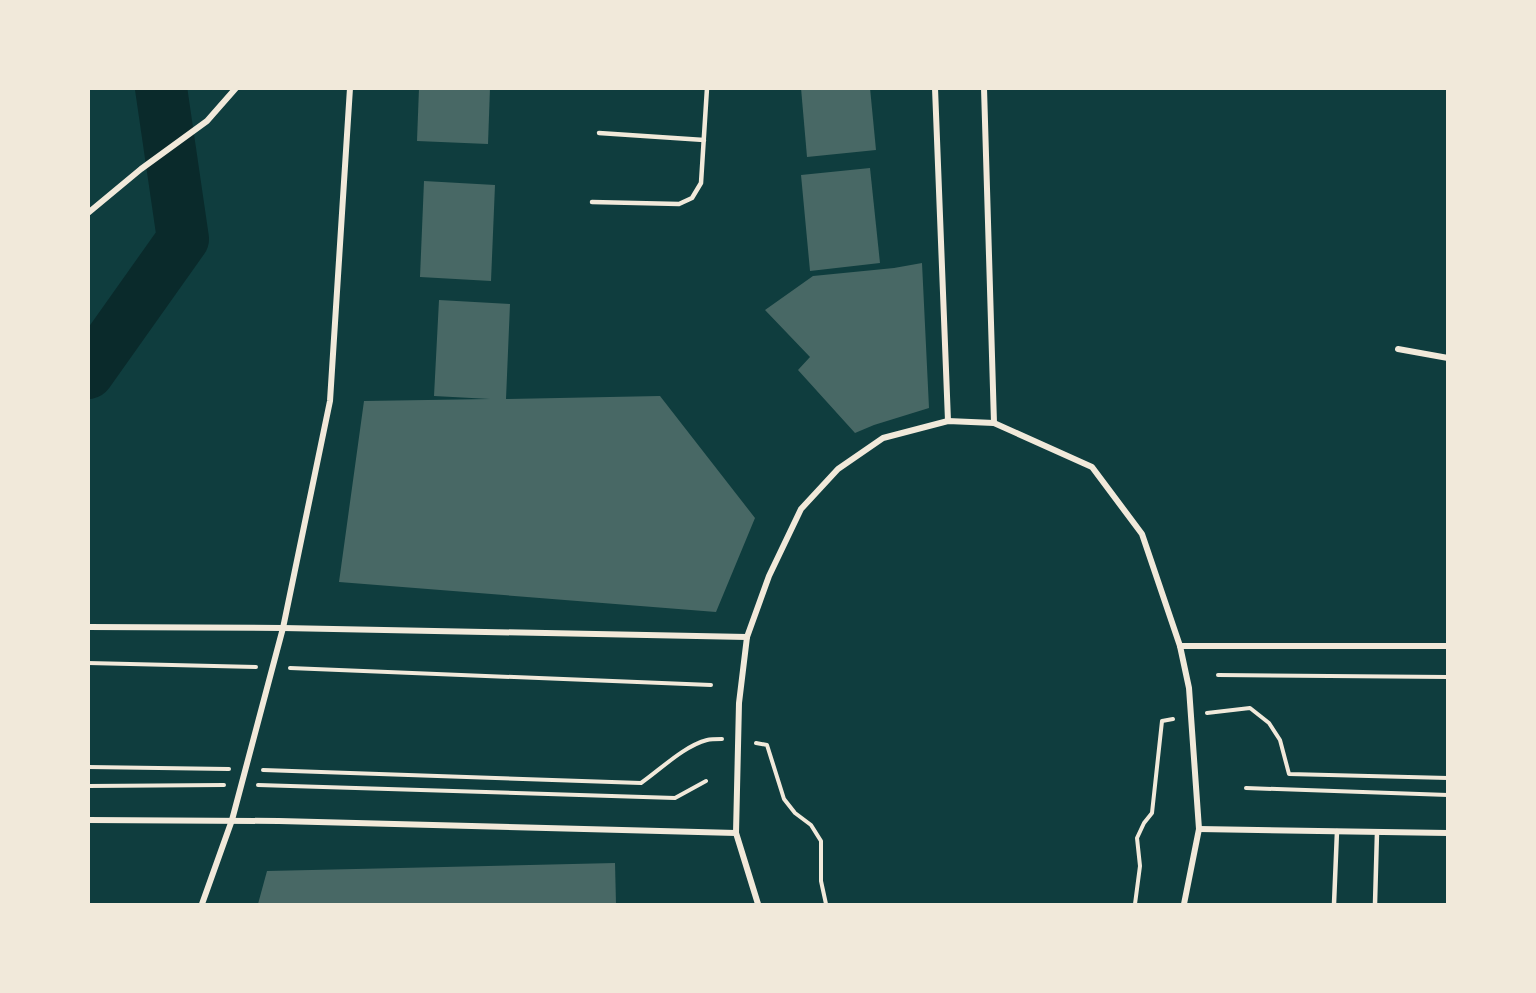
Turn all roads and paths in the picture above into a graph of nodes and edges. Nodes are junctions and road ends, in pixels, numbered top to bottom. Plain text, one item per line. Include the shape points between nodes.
1 (237, 88) edge
2 (350, 88) edge
3 (707, 88) edge
4 (935, 88) edge
5 (984, 88) edge
6 (599, 134) dead end
7 (704, 140) junction
8 (592, 202) dead end
9 (88, 213) edge
10 (1398, 349) dead end
11 (1448, 358) edge
12 (948, 421) junction
13 (994, 423) junction
14 (88, 627) edge
15 (283, 628) junction
16 (747, 637) junction
17 (1180, 646) junction
18 (1448, 646) edge
19 (88, 663) edge
20 (273, 667) junction
21 (1218, 675) dead end
22 (1448, 677) edge
23 (711, 685) dead end
24 (1191, 716) junction
25 (738, 740) junction
26 (88, 767) edge
27 (245, 770) junction
28 (1448, 778) edge
29 (706, 780) dead end
30 (241, 785) junction
31 (88, 786) edge
32 (1246, 788) dead end
33 (1448, 795) edge
34 (88, 820) edge
35 (232, 820) junction
36 (1199, 829) junction
37 (1337, 831) junction
38 (1377, 832) junction
39 (736, 833) junction
40 (1448, 833) edge
41 (202, 904) edge
42 (758, 904) edge
43 (826, 904) edge
44 (1135, 904) edge
45 (1184, 904) edge
46 (1334, 904) edge
47 (1375, 904) edge

1 - 9 street via 207,121
2 - 15 street via 330,401
3 - 7 lane
4 - 12 street
5 - 13 street
6 - 7 lane
7 - 8 lane via 701,183 692,198 679,204
10 - 11 street
12 - 13 street
12 - 16 street via 883,438 838,469 801,509 769,576
13 - 17 street via 1092,467 1142,534
14 - 15 street
15 - 16 street
15 - 20 street
16 - 25 street
17 - 18 street
17 - 24 street
19 - 20 path
20 - 23 path
20 - 27 street
21 - 22 path
24 - 28 path via 1250,708 1269,723 1280,740 1289,774
24 - 36 street
24 - 44 path via 1162,721 1152,813 1137,838 1140,866
25 - 27 path via 708,739 680,753 642,783
25 - 39 street
25 - 43 path via 767,745 784,799 811,825 821,841 821,881
26 - 27 path
27 - 30 street
29 - 30 path via 675,798
30 - 31 path
30 - 35 street
32 - 33 path
34 - 35 street
35 - 39 street
35 - 41 street
36 - 37 street
36 - 45 street
37 - 38 street
37 - 46 lane
38 - 40 street
38 - 47 lane
39 - 42 street

